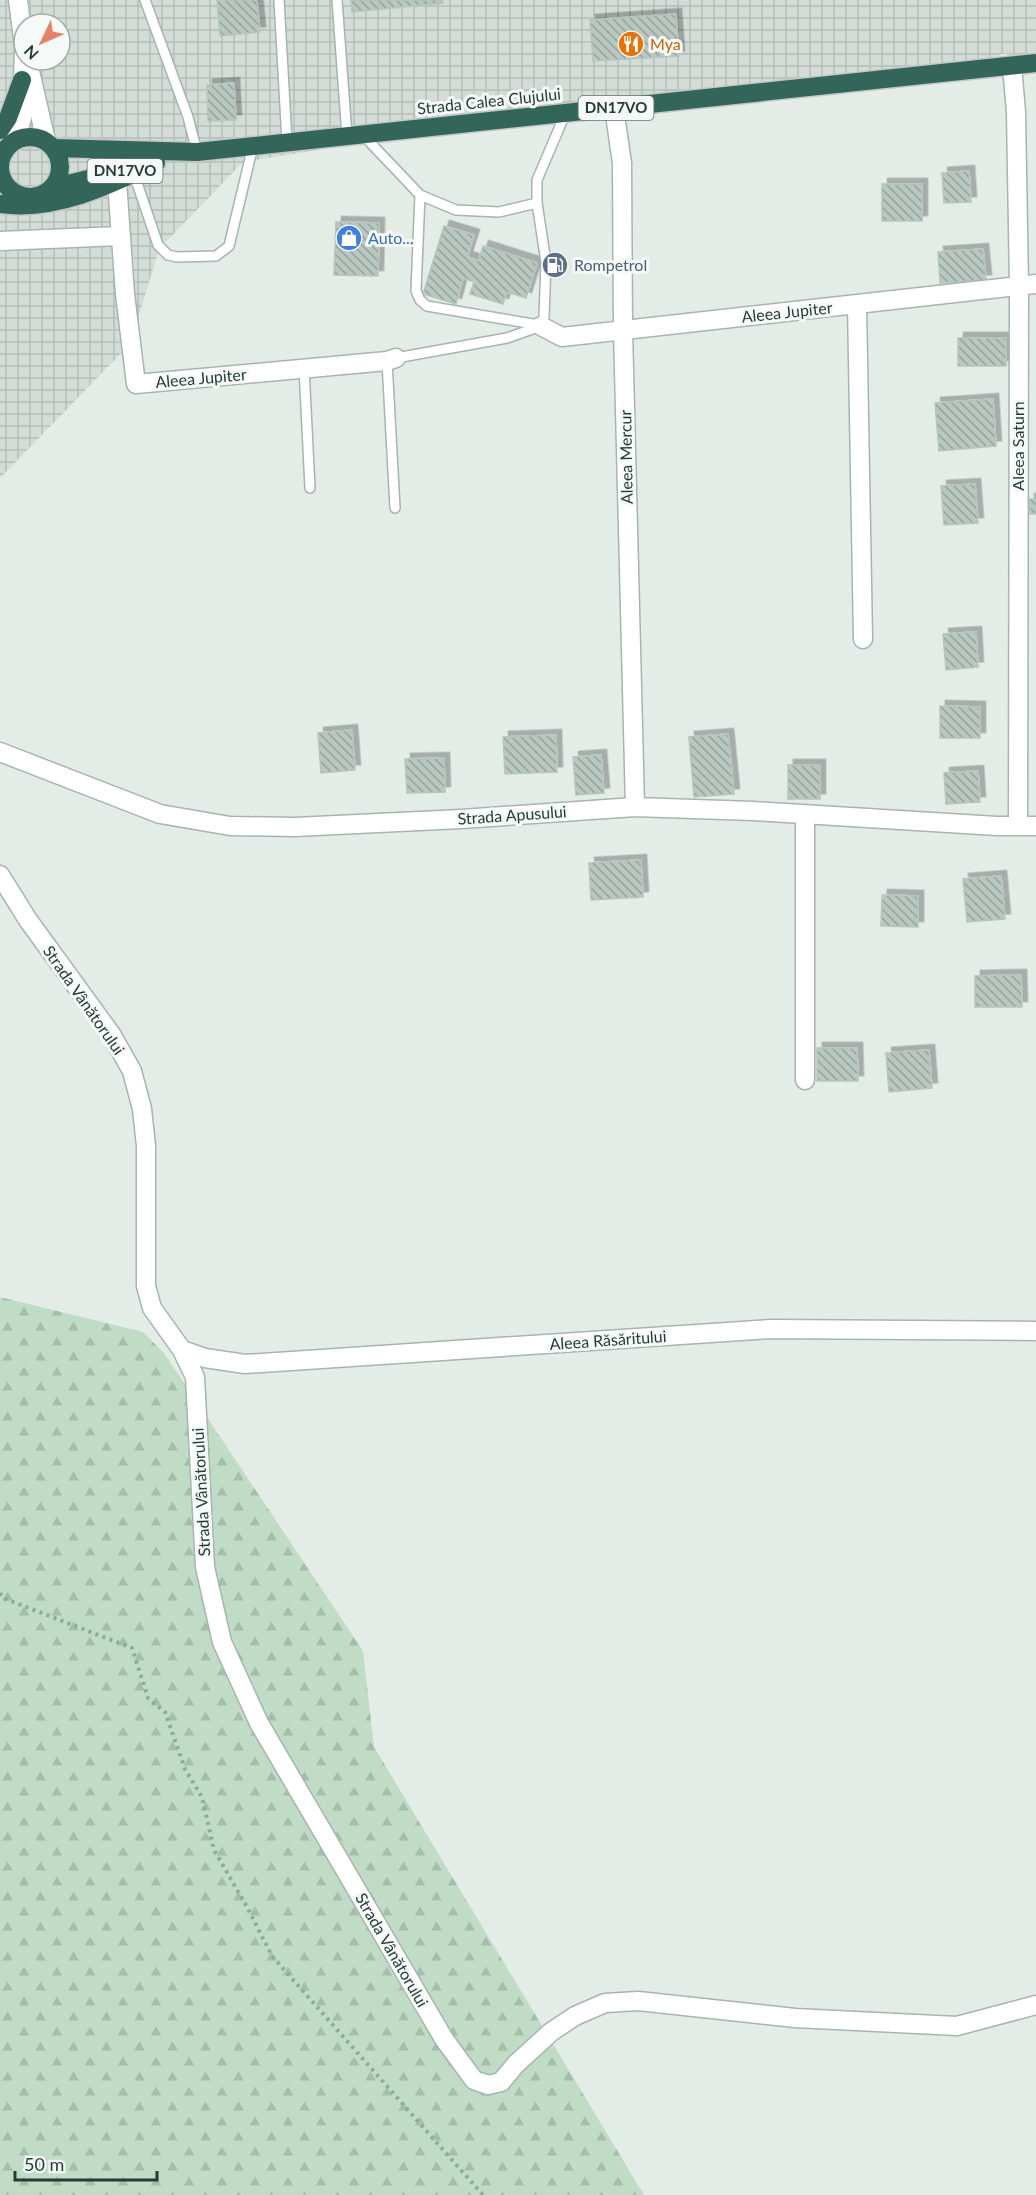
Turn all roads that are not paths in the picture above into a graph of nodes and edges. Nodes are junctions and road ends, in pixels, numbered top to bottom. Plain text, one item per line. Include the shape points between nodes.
1 (145, 0) edge
2 (279, 0) edge
3 (337, 0) edge
4 (1036, 63) edge
5 (1012, 66) junction
6 (22, 72) edge
7 (30, 72) edge
8 (22, 80) junction
9 (614, 108) junction
10 (566, 112) junction
11 (0, 130) edge
12 (355, 135) junction
13 (287, 142) junction
14 (50, 145) junction
15 (7, 146) edge
16 (253, 146) junction
17 (197, 152) junction
18 (156, 163) junction
19 (134, 174) junction
20 (117, 181) junction
21 (52, 188) junction
22 (4, 195) edge
23 (420, 195) junction
24 (537, 203) junction
25 (120, 236) junction
26 (0, 241) edge
27 (1027, 285) edge
28 (857, 304) junction
29 (541, 326) junction
30 (623, 330) junction
31 (392, 359) junction
32 (304, 368) junction
33 (310, 488) dead end
34 (395, 508) dead end
35 (863, 639) dead end
36 (0, 752) edge
37 (635, 807) junction
38 (805, 814) junction
39 (1027, 826) edge
40 (0, 875) edge
41 (805, 1080) dead end
42 (1036, 1331) edge
43 (182, 1350) junction
44 (1036, 2006) edge

1 - 17 lane
2 - 13 lane
3 - 12 lane
4 - 5 highway, Strada Calea Clujului / DN17VO
5 - 9 highway, Strada Calea Clujului / DN17VO
5 - 27 street, Aleea Saturn
6 - 8 street
7 - 14 street
8 - 11 highway
8 - 15 street via 22,118
9 - 10 highway, Strada Calea Clujului / DN17VO
9 - 30 street, Aleea Mercur via 622,163
10 - 12 highway, Strada Calea Clujului / DN17VO
10 - 24 lane via 537,180
12 - 13 highway, Strada Calea Clujului / DN17VO
12 - 23 lane
13 - 16 highway, Strada Calea Clujului / DN17VO
14 - 15 highway, DN17VO via 31,136
14 - 17 highway, Strada Calea Clujului / DN17VO
14 - 21 highway via 59,159 60,171
15 - 22 highway via 1,160
16 - 17 highway, Strada Calea Clujului / DN17VO
16 - 19 lane via 229,246 216,256 168,255 158,245
17 - 18 highway, Strada Calea Clujului / DN17VO
18 - 19 highway
18 - 21 highway, Strada Calea Clujului / DN17VO
19 - 20 highway
20 - 22 highway via 57,202 29,207
20 - 25 street, Aleea Jupiter
21 - 22 highway, DN17VO via 37,196
23 - 24 lane via 456,210 499,212
23 - 29 lane via 416,291 420,300 427,306
24 - 29 lane via 546,262
25 - 26 street
25 - 32 street, Aleea Jupiter via 136,384
27 - 28 street, Aleea Jupiter
27 - 39 street, Aleea Saturn
28 - 30 street, Aleea Jupiter
28 - 35 street
29 - 30 street, Aleea Jupiter via 562,337
29 - 31 lane via 507,338
30 - 37 street, Aleea Mercur
31 - 32 street, Aleea Jupiter
31 - 34 lane
32 - 33 lane
36 - 37 street, Strada Apusului via 160,814 230,826 295,827
37 - 38 street, Strada Apusului
38 - 39 street, Strada Apusului
38 - 41 street
40 - 43 street, Strada Vânătorului via 111,1034 132,1071 146,1146 146,1286 152,1308
42 - 43 street, Aleea Răsăritului via 771,1329 245,1364
43 - 44 street, Strada Vânătorului via 195,1377 205,1567 222,1642 259,1723 444,2039 474,2080 488,2085 501,2082 551,2032 605,2003 638,2001 795,2018 957,2026

